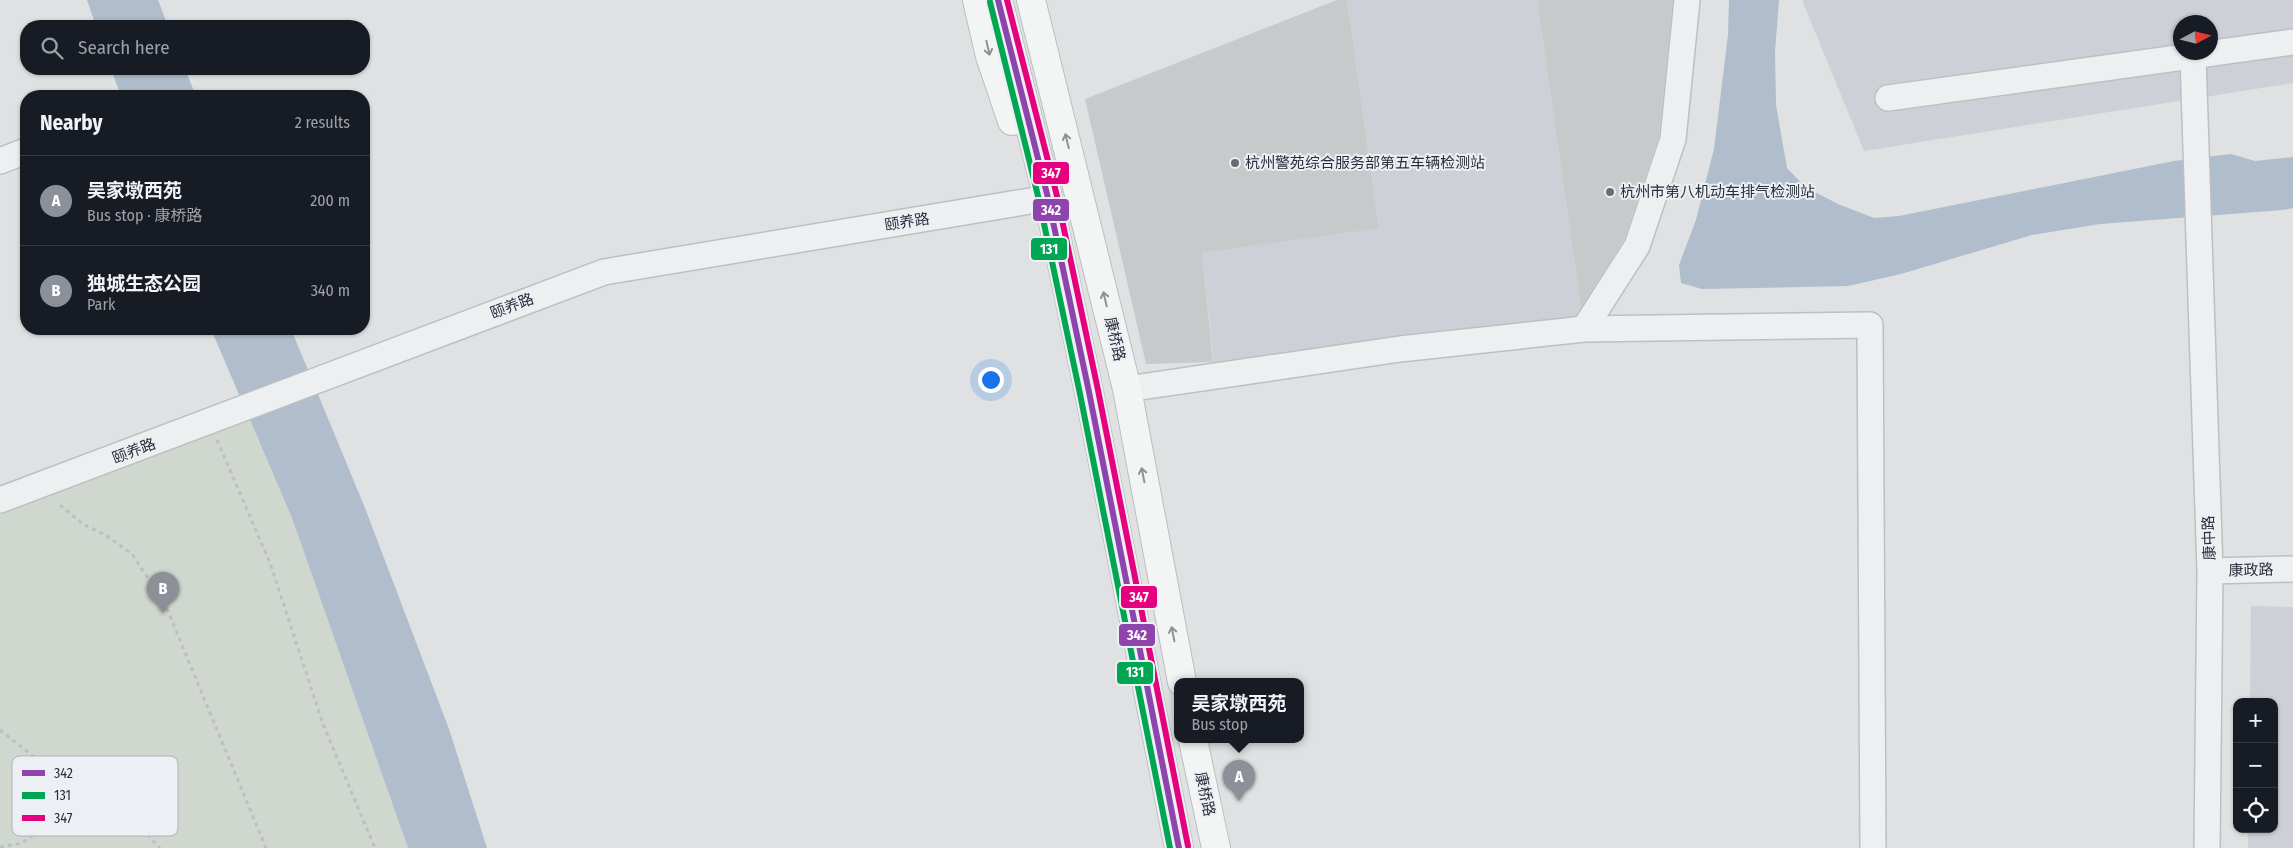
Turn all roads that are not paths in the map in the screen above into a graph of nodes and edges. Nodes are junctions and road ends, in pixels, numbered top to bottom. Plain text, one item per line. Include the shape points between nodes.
1 (977, 0) edge
2 (998, 0) edge
3 (1031, 0) edge
4 (1687, 0) edge
5 (2293, 42) edge
6 (2218, 53) edge
7 (2173, 60) edge
8 (2193, 60) edge
9 (1888, 98) dead end
10 (20, 153) edge
11 (0, 161) edge
12 (1048, 198) junction
13 (1584, 329) junction
14 (1127, 389) junction
15 (0, 500) edge
16 (2293, 569) edge
17 (2210, 571) junction
18 (1181, 678) edge
19 (1194, 743) edge
20 (1179, 848) edge
21 (1216, 848) edge
22 (1873, 848) edge
23 (2208, 848) edge

1 -> 12 main road via 990,56 1011,119
2 - 12 main road
14 -> 3 main road, 康桥路
4 - 13 street via 1673,139 1637,246
5 - 6 street
7 - 9 street
8 - 17 street, 康中路
10 - 11 street
12 - 15 street, 颐养路 via 604,272
12 - 20 main road
13 - 14 street via 1400,350
13 - 22 street via 1870,326
18 -> 14 main road, 康桥路
16 - 17 street, 康政路
17 - 23 street, 康中路
19 - 21 main road, 康桥路

